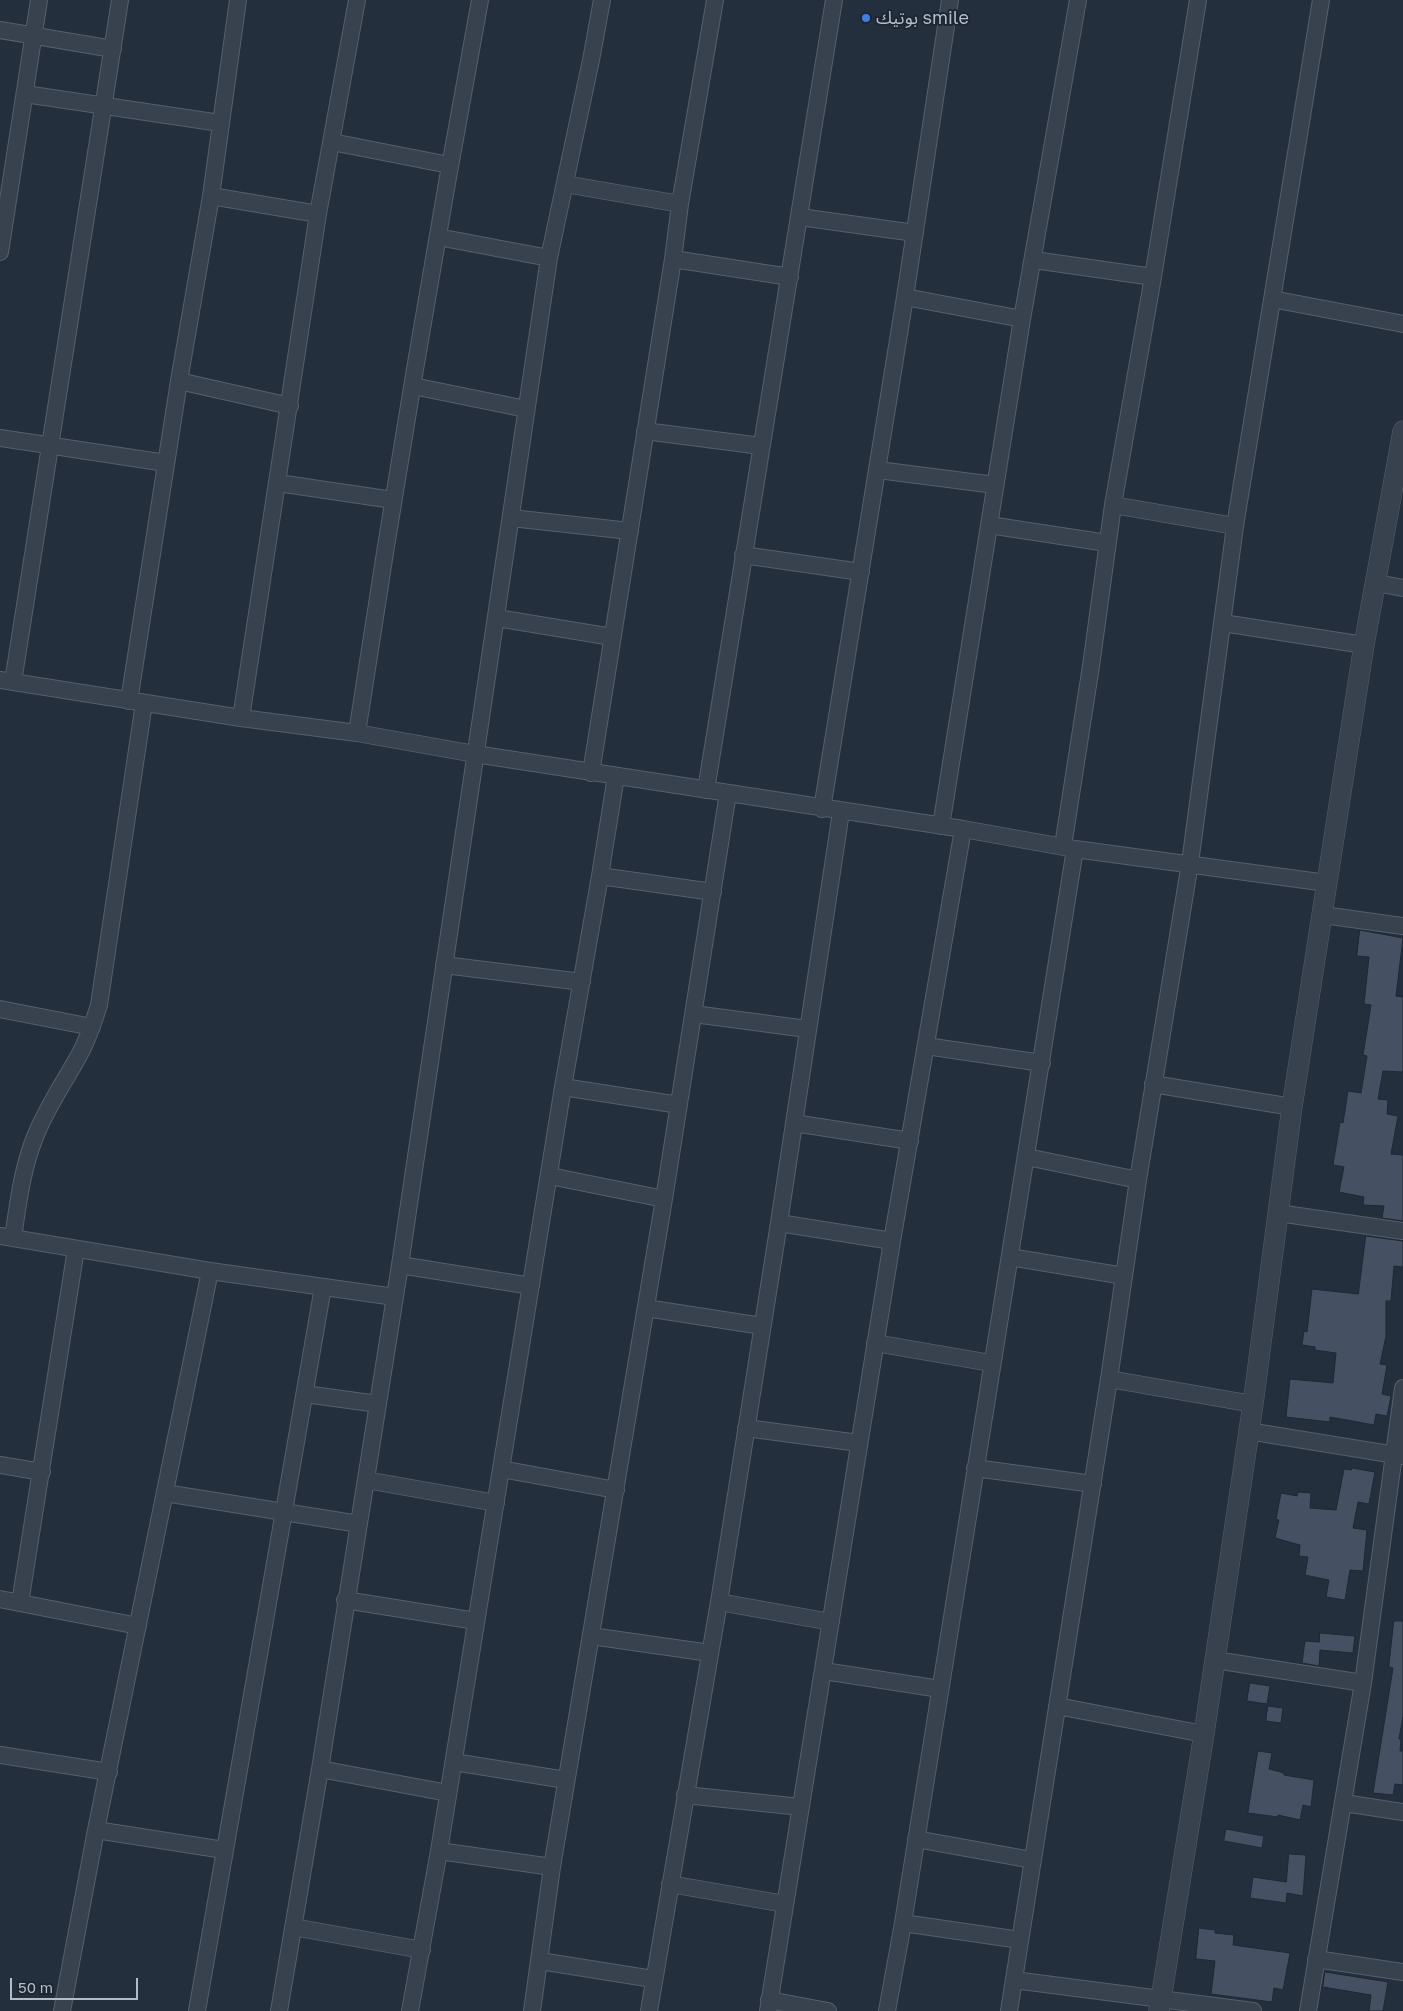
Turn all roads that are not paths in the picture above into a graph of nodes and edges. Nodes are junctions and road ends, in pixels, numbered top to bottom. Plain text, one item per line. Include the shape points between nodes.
1 (39, 0) edge
2 (120, 0) edge
3 (238, 0) edge
4 (357, 0) edge
5 (480, 0) edge
6 (602, 0) edge
7 (715, 0) edge
8 (834, 0) edge
9 (950, 0) edge
10 (1078, 0) edge
11 (1198, 0) edge
12 (1321, 0) edge
13 (0, 30) edge
14 (34, 35) junction
15 (112, 49) junction
16 (24, 94) junction
17 (104, 106) junction
18 (220, 123) junction
19 (332, 142) junction
20 (450, 165) junction
21 (565, 184) junction
22 (211, 196) junction
23 (680, 204) junction
24 (318, 214) junction
25 (800, 217) junction
26 (915, 233) junction
27 (438, 237) junction
28 (0, 252) edge
29 (549, 258) junction
30 (673, 259) junction
31 (1034, 260) junction
32 (790, 276) junction
33 (1153, 278) junction
34 (905, 297) junction
35 (1272, 299) junction
36 (1022, 318) junction
37 (1403, 324) edge
38 (179, 381) junction
39 (413, 386) junction
40 (290, 406) junction
41 (526, 409) junction
42 (645, 431) junction
43 (1403, 431) edge
44 (0, 438) edge
45 (50, 446) junction
46 (761, 446) junction
47 (166, 463) junction
48 (878, 470) junction
49 (278, 483) junction
50 (996, 485) junction
51 (393, 500) junction
52 (1113, 505) junction
53 (511, 518) junction
54 (989, 525) junction
55 (1235, 526) junction
56 (630, 531) junction
57 (1107, 543) junction
58 (743, 555) junction
59 (861, 572) junction
60 (1376, 583) junction
61 (1403, 588) edge
62 (497, 618) junction
63 (1223, 623) junction
64 (612, 637) junction
65 (1364, 645) junction
66 (7, 681) edge
67 (136, 702) junction
68 (241, 718) junction
69 (356, 733) junction
70 (475, 754) junction
71 (591, 773) junction
72 (616, 776) junction
73 (706, 790) junction
74 (728, 793) junction
75 (822, 808) junction
76 (841, 812) junction
77 (941, 826) junction
78 (964, 829) junction
79 (1069, 848) junction
80 (1190, 864) junction
81 (600, 876) junction
82 (1328, 883) junction
83 (713, 892) junction
84 (1323, 915) junction
85 (1403, 926) edge
86 (444, 965) junction
87 (582, 982) junction
88 (0, 1009) edge
89 (694, 1014) junction
90 (92, 1027) junction
91 (807, 1029) junction
92 (926, 1046) junction
93 (1042, 1063) junction
94 (1153, 1084) junction
95 (563, 1087) junction
96 (679, 1105) junction
97 (1292, 1107) junction
98 (794, 1123) junction
99 (910, 1141) junction
100 (1027, 1157) junction
101 (550, 1176) junction
102 (1138, 1180) junction
103 (664, 1199) junction
104 (1278, 1213) junction
105 (779, 1223) junction
106 (1403, 1231) edge
107 (6, 1237) edge
108 (892, 1241) junction
109 (76, 1249) junction
110 (1010, 1257) junction
111 (400, 1265) junction
112 (210, 1271) junction
113 (1124, 1276) junction
114 (531, 1286) junction
115 (323, 1287) junction
116 (395, 1297) junction
117 (646, 1308) junction
118 (762, 1326) junction
119 (875, 1343) junction
120 (992, 1363) junction
121 (1109, 1379) junction
122 (1403, 1388) edge
123 (304, 1394) junction
124 (378, 1404) junction
125 (1252, 1404) junction
126 (746, 1428) junction
127 (1248, 1431) junction
128 (859, 1443) junction
129 (1398, 1455) edge
130 (0, 1465) edge
131 (975, 1468) junction
132 (501, 1469) junction
133 (42, 1472) junction
134 (366, 1480) junction
135 (1092, 1484) junction
136 (616, 1490) junction
137 (165, 1493) junction
138 (496, 1503) junction
139 (284, 1513) junction
140 (359, 1524) junction
141 (0, 1599) edge
142 (345, 1600) junction
143 (719, 1602) junction
144 (20, 1603) junction
145 (476, 1621) junction
146 (831, 1622) junction
147 (138, 1626) junction
148 (591, 1636) junction
149 (710, 1653) junction
150 (1215, 1660) junction
151 (824, 1671) junction
152 (1363, 1683) junction
153 (940, 1689) junction
154 (1057, 1706) junction
155 (1204, 1734) junction
156 (0, 1755) edge
157 (454, 1762) junction
158 (320, 1769) junction
159 (109, 1772) junction
160 (566, 1780) junction
161 (448, 1793) junction
162 (685, 1795) junction
163 (1344, 1803) junction
164 (801, 1808) junction
165 (1403, 1812) edge
166 (96, 1830) junction
167 (916, 1839) junction
168 (224, 1850) junction
169 (439, 1851) junction
170 (1032, 1860) junction
171 (552, 1867) junction
172 (670, 1884) junction
173 (785, 1904) junction
174 (903, 1923) junction
175 (293, 1927) junction
176 (1020, 1940) junction
177 (422, 1950) junction
178 (1316, 1959) junction
179 (540, 1961) junction
180 (1403, 1972) edge
181 (653, 1980) junction
182 (1014, 1980) junction
183 (1160, 2004) edge
184 (769, 2005) edge
185 (62, 2011) edge
186 (197, 2011) edge
187 (278, 2011) edge
188 (410, 2011) edge
189 (532, 2011) edge
190 (649, 2011) edge
191 (828, 2011) edge
192 (887, 2011) edge
193 (1009, 2011) edge
194 (1253, 2011) edge
195 (1308, 2011) edge

1 - 14 street
2 - 15 street
3 - 18 street
4 - 19 street
5 - 20 street
6 - 21 street
7 - 23 street
8 - 25 street
9 - 26 street
10 - 31 street
11 - 33 street
12 - 35 street
13 - 14 street
14 - 15 street
14 - 16 street
15 - 17 street
16 - 17 street
16 - 28 street
17 - 18 street
17 - 45 street
18 - 22 street
19 - 20 street
19 - 24 street
20 - 27 street
21 - 23 street
21 - 29 street
22 - 24 street
22 - 38 street
23 - 30 street
24 - 40 street
25 - 26 street
25 - 32 street
26 - 34 street
27 - 29 street
27 - 39 street
29 - 41 street
30 - 32 street
30 - 42 street
31 - 33 street
31 - 36 street
32 - 46 street
33 - 52 street
34 - 36 street
34 - 48 street
35 - 37 street
35 - 55 street
36 - 50 street
38 - 40 street
38 - 47 street
39 - 41 street
39 - 51 street
40 - 49 street
41 - 53 street
42 - 46 street
42 - 56 street
43 - 60 street
44 - 45 street
45 - 47 street
45 - 66 street
46 - 58 street
47 - 67 street
48 - 50 street
48 - 59 street
49 - 51 street
49 - 68 street
50 - 54 street
51 - 69 street
52 - 55 street
52 - 57 street
53 - 56 street
53 - 62 street
54 - 57 street
54 - 77 street
55 - 63 street
56 - 64 street
57 - 79 street
58 - 59 street
58 - 73 street
59 - 75 street
60 - 61 street
60 - 65 street
62 - 64 street
62 - 70 street
63 - 65 street
63 - 80 street
64 - 71 street
65 - 82 street
66 - 67 street
67 - 68 street
67 - 90 street via 99,1005
68 - 69 street
69 - 70 street
70 - 71 street
70 - 86 street
71 - 72 street
72 - 73 street
72 - 81 street
73 - 74 street
74 - 75 street
74 - 83 street
75 - 76 street
76 - 77 street
76 - 91 street
77 - 78 street
78 - 79 street
78 - 92 street
79 - 80 street
79 - 93 street
80 - 82 street
80 - 94 street
81 - 83 street
81 - 87 street
82 - 84 street
83 - 89 street
84 - 85 street
84 - 97 street
86 - 87 street
86 - 111 street
87 - 95 street
88 - 90 street
89 - 91 street
89 - 96 street
90 - 107 street via 35,1136
91 - 98 street
92 - 93 street
92 - 99 street
93 - 100 street
94 - 97 street
94 - 102 street
95 - 96 street
95 - 101 street
96 - 103 street
97 - 104 street
98 - 99 street
98 - 105 street
99 - 108 street
100 - 102 street
100 - 110 street
101 - 103 street
101 - 114 street
102 - 113 street
103 - 117 street
104 - 106 street
104 - 125 street
105 - 108 street
105 - 118 street
107 - 109 street
108 - 119 street
109 - 112 street
109 - 133 street
110 - 113 street
110 - 120 street
111 - 114 street
111 - 116 street
112 - 115 street
112 - 137 street
113 - 121 street
114 - 132 street
115 - 116 street
115 - 123 street
116 - 124 street
117 - 118 street
117 - 136 street
118 - 126 street
119 - 120 street
119 - 128 street
120 - 131 street
121 - 125 street
121 - 135 street
122 - 129 street
123 - 124 street
123 - 139 street
124 - 134 street
125 - 127 street
126 - 128 street
126 - 143 street
127 - 129 street
127 - 150 street
128 - 146 street
129 - 152 street
130 - 133 street
131 - 135 street
131 - 153 street
132 - 136 street
132 - 138 street
133 - 144 street
134 - 138 street
134 - 140 street
135 - 154 street
136 - 148 street
137 - 139 street
137 - 147 street
138 - 145 street
139 - 140 street
139 - 168 street
140 - 142 street
141 - 144 street
142 - 145 street
142 - 158 street
143 - 146 street
143 - 149 street
144 - 147 street
145 - 157 street
146 - 151 street
147 - 159 street
148 - 149 street
148 - 160 street
149 - 162 street
150 - 152 street
150 - 155 street
151 - 153 street
151 - 164 street
152 - 163 street
153 - 167 street
154 - 155 street
154 - 170 street
155 - 183 street
156 - 159 street
157 - 160 street
157 - 161 street
158 - 161 street
158 - 175 street
159 - 166 street
160 - 171 street
161 - 169 street
162 - 164 street
162 - 172 street
163 - 165 street
163 - 178 street
164 - 173 street
166 - 168 street
166 - 185 street
167 - 170 street
167 - 174 street
168 - 186 street
169 - 171 street
169 - 177 street
170 - 176 street
171 - 179 street
172 - 173 street
172 - 181 street
173 - 184 street
174 - 176 street
174 - 192 street
175 - 177 street
175 - 187 street
176 - 182 street
177 - 188 street
178 - 180 street
178 - 195 street
179 - 181 street
179 - 189 street
181 - 190 street
182 - 183 street
182 - 193 street
183 - 194 street
184 - 191 street

